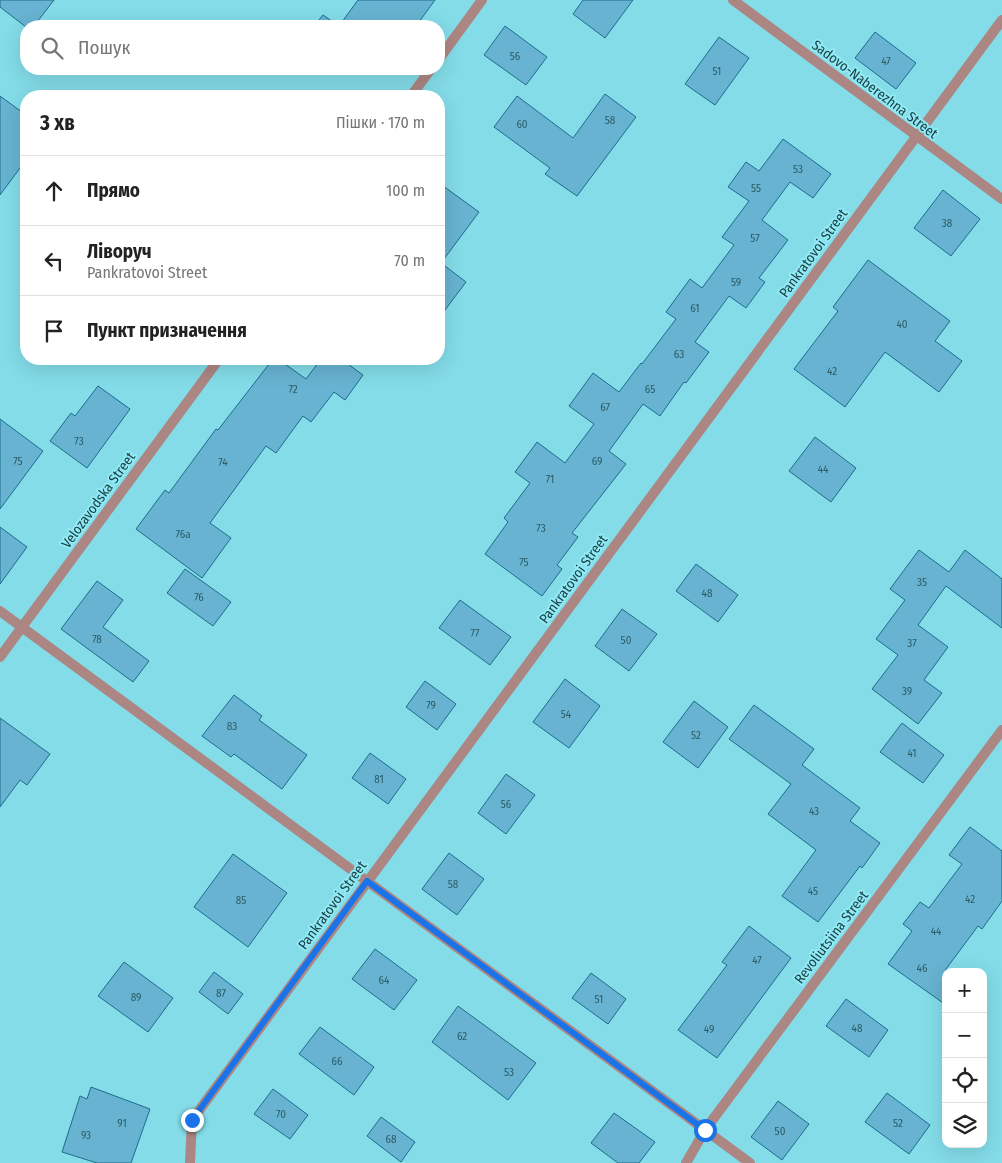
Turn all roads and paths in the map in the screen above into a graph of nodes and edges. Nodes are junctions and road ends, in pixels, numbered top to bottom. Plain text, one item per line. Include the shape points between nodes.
1 (482, 0) edge
2 (733, 0) edge
3 (1002, 20) edge
4 (445, 51) edge
5 (427, 75) edge
6 (415, 90) edge
7 (916, 137) junction
8 (1002, 199) edge
9 (215, 365) edge
10 (0, 611) edge
11 (22, 627) junction
12 (0, 657) edge
13 (1002, 730) edge
14 (367, 881) junction
15 (705, 1130) junction
16 (190, 1163) edge
17 (686, 1163) edge
18 (750, 1163) edge

1 - 4 street
2 - 7 street, Sadovo-Naberezhna Street
3 - 7 street, Pankratovoi Street
5 - 6 street
7 - 8 street, Sadovo-Naberezhna Street
7 - 14 street, Pankratovoi Street
9 - 11 street, Velozavodska Street
10 - 11 street
11 - 12 street, Velozavodska Street
11 - 14 street
13 - 15 street, Revoliutsiina Street
14 - 15 street
14 - 16 street, Pankratovoi Street via 192,1120
15 - 17 street, Revoliutsiina Street
15 - 18 street

